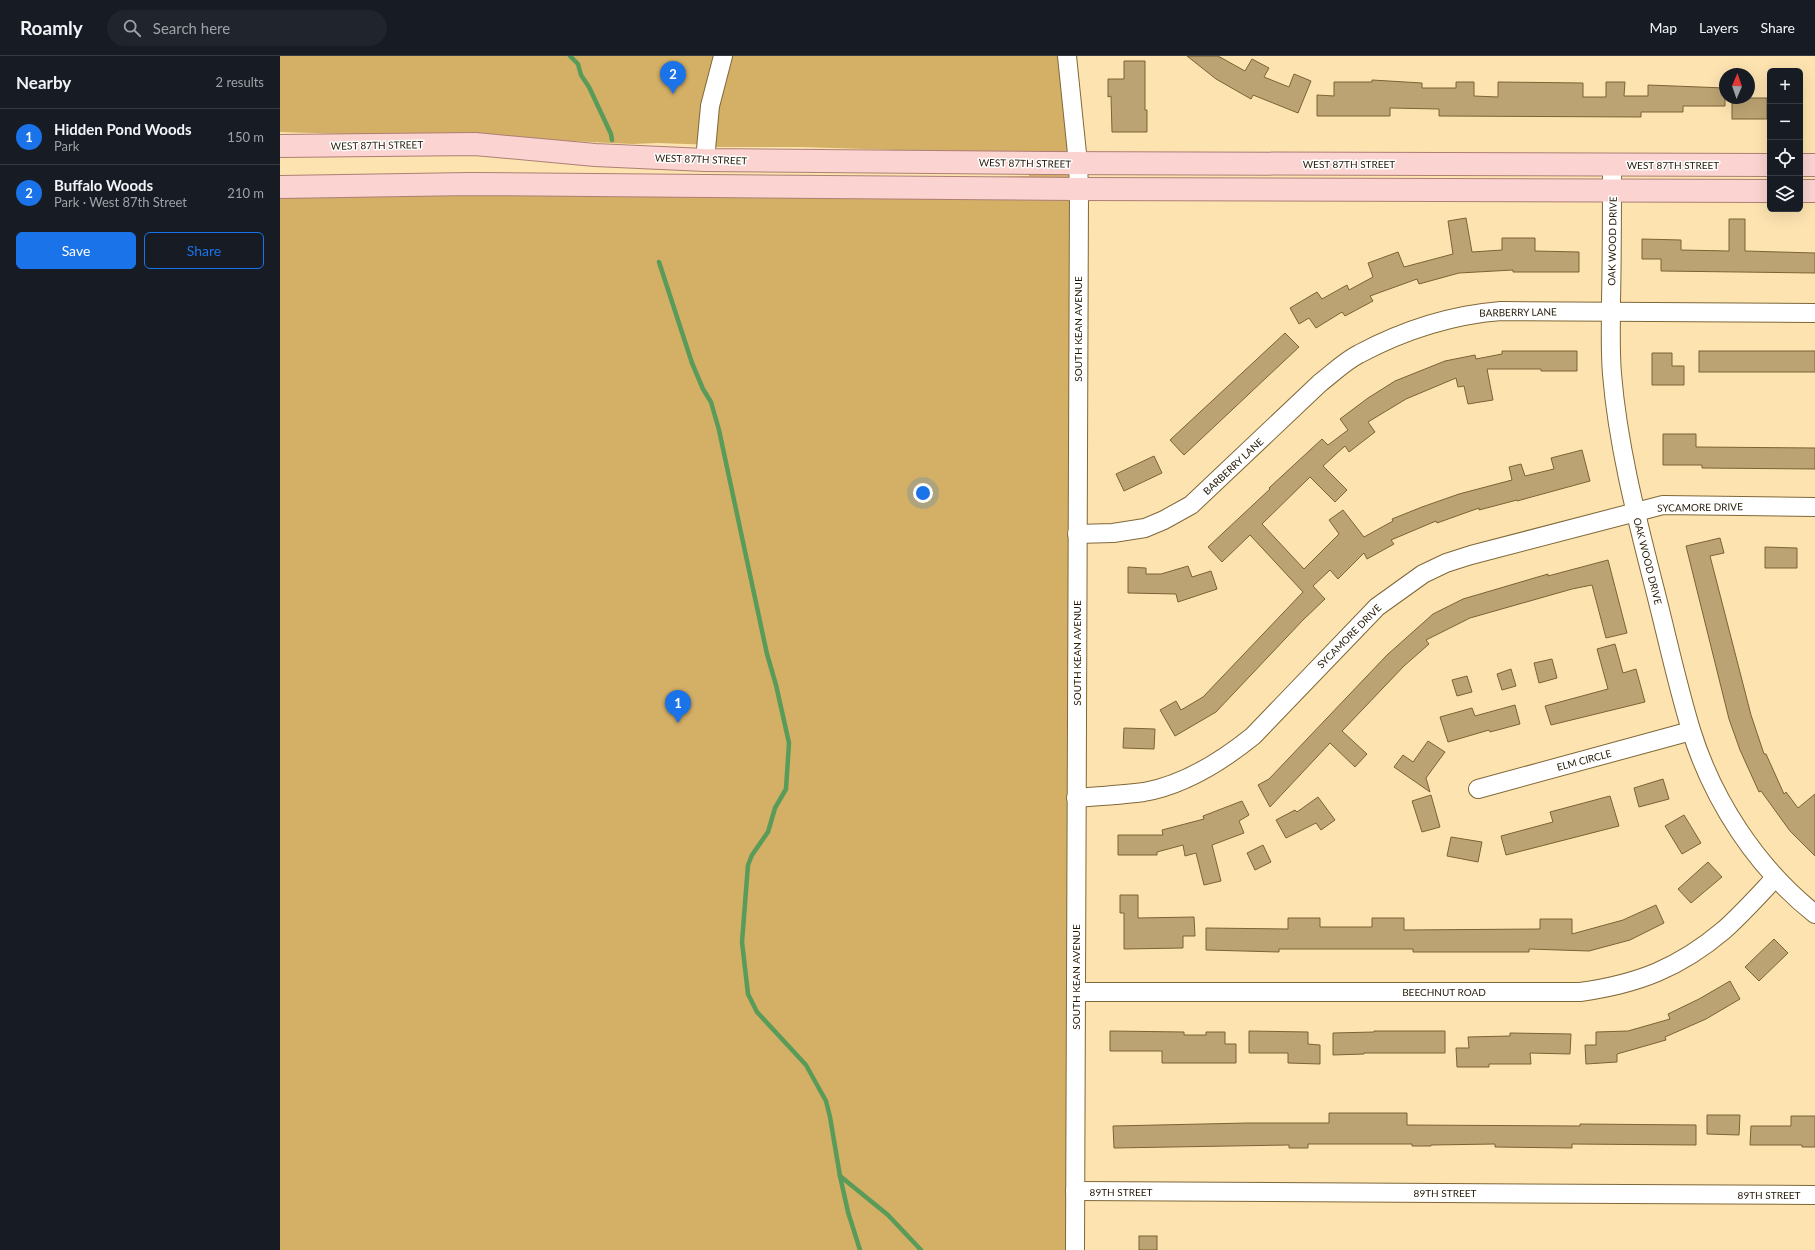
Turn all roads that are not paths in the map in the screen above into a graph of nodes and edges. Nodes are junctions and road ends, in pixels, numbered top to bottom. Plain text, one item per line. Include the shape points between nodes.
1 (723, 56) edge
2 (1067, 56) edge
3 (280, 146) edge
4 (705, 160) junction
5 (1078, 163) junction
6 (1612, 165) junction
7 (1767, 165) edge
8 (1803, 165) edge
9 (1815, 165) edge
10 (280, 187) edge
11 (1078, 190) junction
12 (1612, 191) junction
13 (1767, 191) edge
14 (1803, 191) edge
15 (1815, 191) edge
16 (1611, 312) junction
17 (1815, 313) edge
18 (1815, 507) edge
19 (1636, 511) junction
20 (1077, 534) junction
21 (1691, 731) junction
22 (1478, 789) dead end
23 (1076, 798) junction
24 (1775, 878) junction
25 (1815, 914) edge
26 (1076, 992) junction
27 (1075, 1191) junction
28 (1815, 1195) edge
29 (1075, 1250) edge

1 - 4 street via 710,106
2 - 5 street, SOUTH KEAN AVENUE
3 - 4 main road, WEST 87TH STREET via 475,144
4 - 5 main road, WEST 87TH STREET
5 - 6 main road, WEST 87TH STREET
5 - 11 street, SOUTH KEAN AVENUE
6 - 7 main road, WEST 87TH STREET
6 - 12 street, OAK WOOD DRIVE
8 - 9 main road
10 - 11 main road via 470,184
11 - 12 main road
11 - 20 street, SOUTH KEAN AVENUE
12 - 13 main road
12 - 16 street, OAK WOOD DRIVE
14 - 15 main road
16 - 17 street, BARBERRY LANE
16 - 19 street, OAK WOOD DRIVE via 1615,410
16 - 20 street, BARBERRY LANE via 1476,313 1445,319 1404,333 1358,354 1326,379 1191,505 1145,528 1113,533
18 - 19 street, SYCAMORE DRIVE via 1663,505
19 - 21 street, OAK WOOD DRIVE
19 - 23 street, SYCAMORE DRIVE via 1471,555 1423,574 1377,607 1253,736 1233,752 1206,769 1145,792
20 - 23 street, SOUTH KEAN AVENUE
21 - 22 street, ELM CIRCLE
21 - 24 street, OAK WOOD DRIVE via 1707,774 1724,808 1738,831
23 - 26 street, SOUTH KEAN AVENUE
24 - 25 street, OAK WOOD DRIVE
24 - 26 street, BEECHNUT ROAD via 1724,929 1689,956 1662,971 1606,988 1580,992
26 - 27 street, SOUTH KEAN AVENUE
27 - 28 street, 89TH STREET
27 - 29 street, SOUTH KEAN AVENUE

